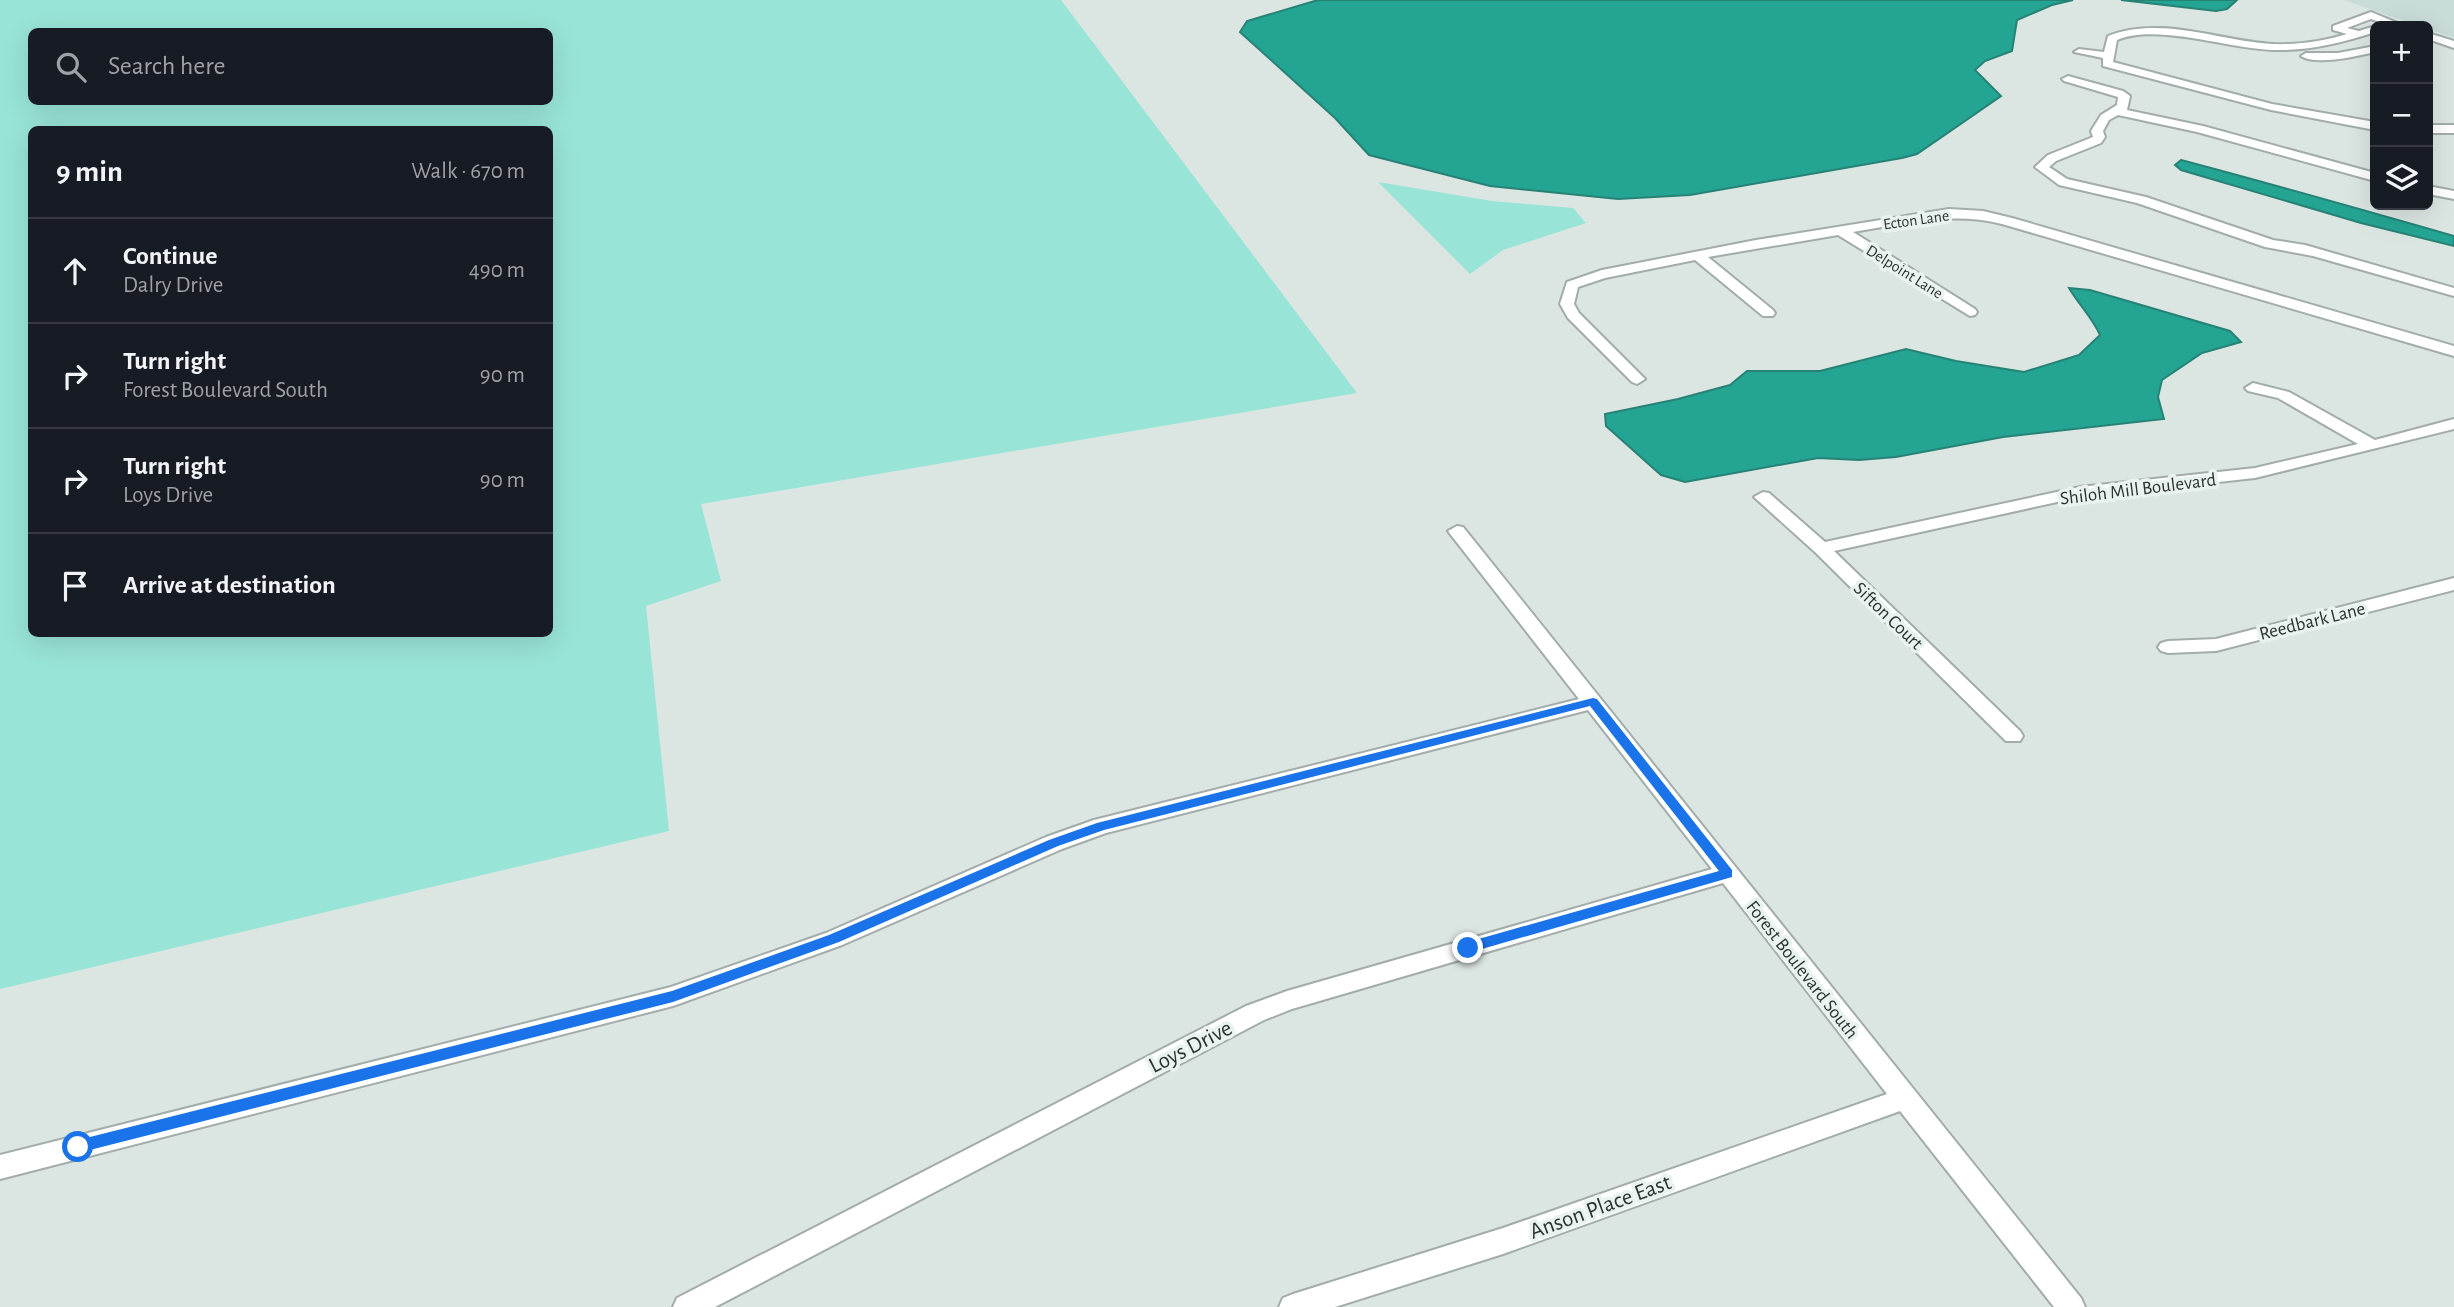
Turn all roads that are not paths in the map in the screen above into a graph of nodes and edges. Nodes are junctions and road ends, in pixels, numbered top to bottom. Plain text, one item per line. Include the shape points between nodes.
1 (2387, 21) edge
2 (2101, 26) dead end
3 (2370, 31) edge
4 (2122, 33) junction
5 (2290, 34) dead end
6 (2359, 34) junction
7 (2433, 38) edge
8 (2314, 44) junction
9 (2454, 45) edge
10 (2370, 50) edge
11 (2080, 52) dead end
12 (2109, 55) junction
13 (2306, 56) dead end
14 (2330, 56) junction
15 (2068, 79) dead end
16 (2117, 111) junction
17 (2370, 125) edge
18 (2433, 129) edge
19 (2454, 129) edge
20 (2433, 130) edge
21 (2454, 142) edge
22 (2370, 176) edge
23 (2454, 180) edge
24 (2434, 191) edge
25 (2454, 195) edge
26 (1840, 230) junction
27 (1698, 256) junction
28 (2454, 292) edge
29 (1768, 313) dead end
30 (1970, 313) dead end
31 (2454, 351) edge
32 (1637, 379) dead end
33 (2253, 388) dead end
34 (2454, 424) edge
35 (2371, 445) junction
36 (1763, 497) dead end
37 (1457, 531) dead end
38 (1821, 548) junction
39 (2454, 584) edge
40 (2168, 646) dead end
41 (1593, 702) junction
42 (2013, 736) dead end
43 (1728, 873) junction
44 (1905, 1098) junction
45 (0, 1167) edge
46 (687, 1307) edge
47 (1293, 1307) edge
48 (2071, 1307) edge

1 - 6 street via 2371,15 2337,28
2 - 4 street
3 - 6 street
4 - 8 street via 2153,31 2274,47
4 - 12 street via 2112,38
5 - 8 street
6 - 8 street
7 - 9 street
8 - 14 street
10 - 14 street
11 - 12 street
12 - 17 street via 2107,64 2179,84
13 - 14 street
15 - 16 street via 2124,96 2123,107
16 - 22 street
16 - 28 street via 2105,118 2097,140 2041,167 2063,182 2141,200 2270,244
18 - 19 street
20 - 21 street
23 - 24 street
24 - 25 street
26 - 27 street, Ecton Lane
26 - 30 street, Delpoint Lane
26 - 31 street, Ecton Lane via 1949,213 1983,215
27 - 29 street
27 - 32 street, Ecton Lane via 1602,274 1572,285 1567,303 1573,315
33 - 35 street via 2283,395
34 - 35 street, Shiloh Mill Boulevard
35 - 38 street, Shiloh Mill Boulevard via 2255,473 2080,492
36 - 38 street, Sifton Court
37 - 41 street, Forest Boulevard South
38 - 42 street, Sifton Court
39 - 40 street, Reedbark Lane via 2216,645
41 - 43 street, Forest Boulevard South
41 - 45 street via 1102,826 834,939 673,996
43 - 44 street, Forest Boulevard South
43 - 46 street, Loys Drive via 1255,1013
44 - 47 street, Anson Place East via 1503,1241
44 - 48 street, Forest Boulevard South

